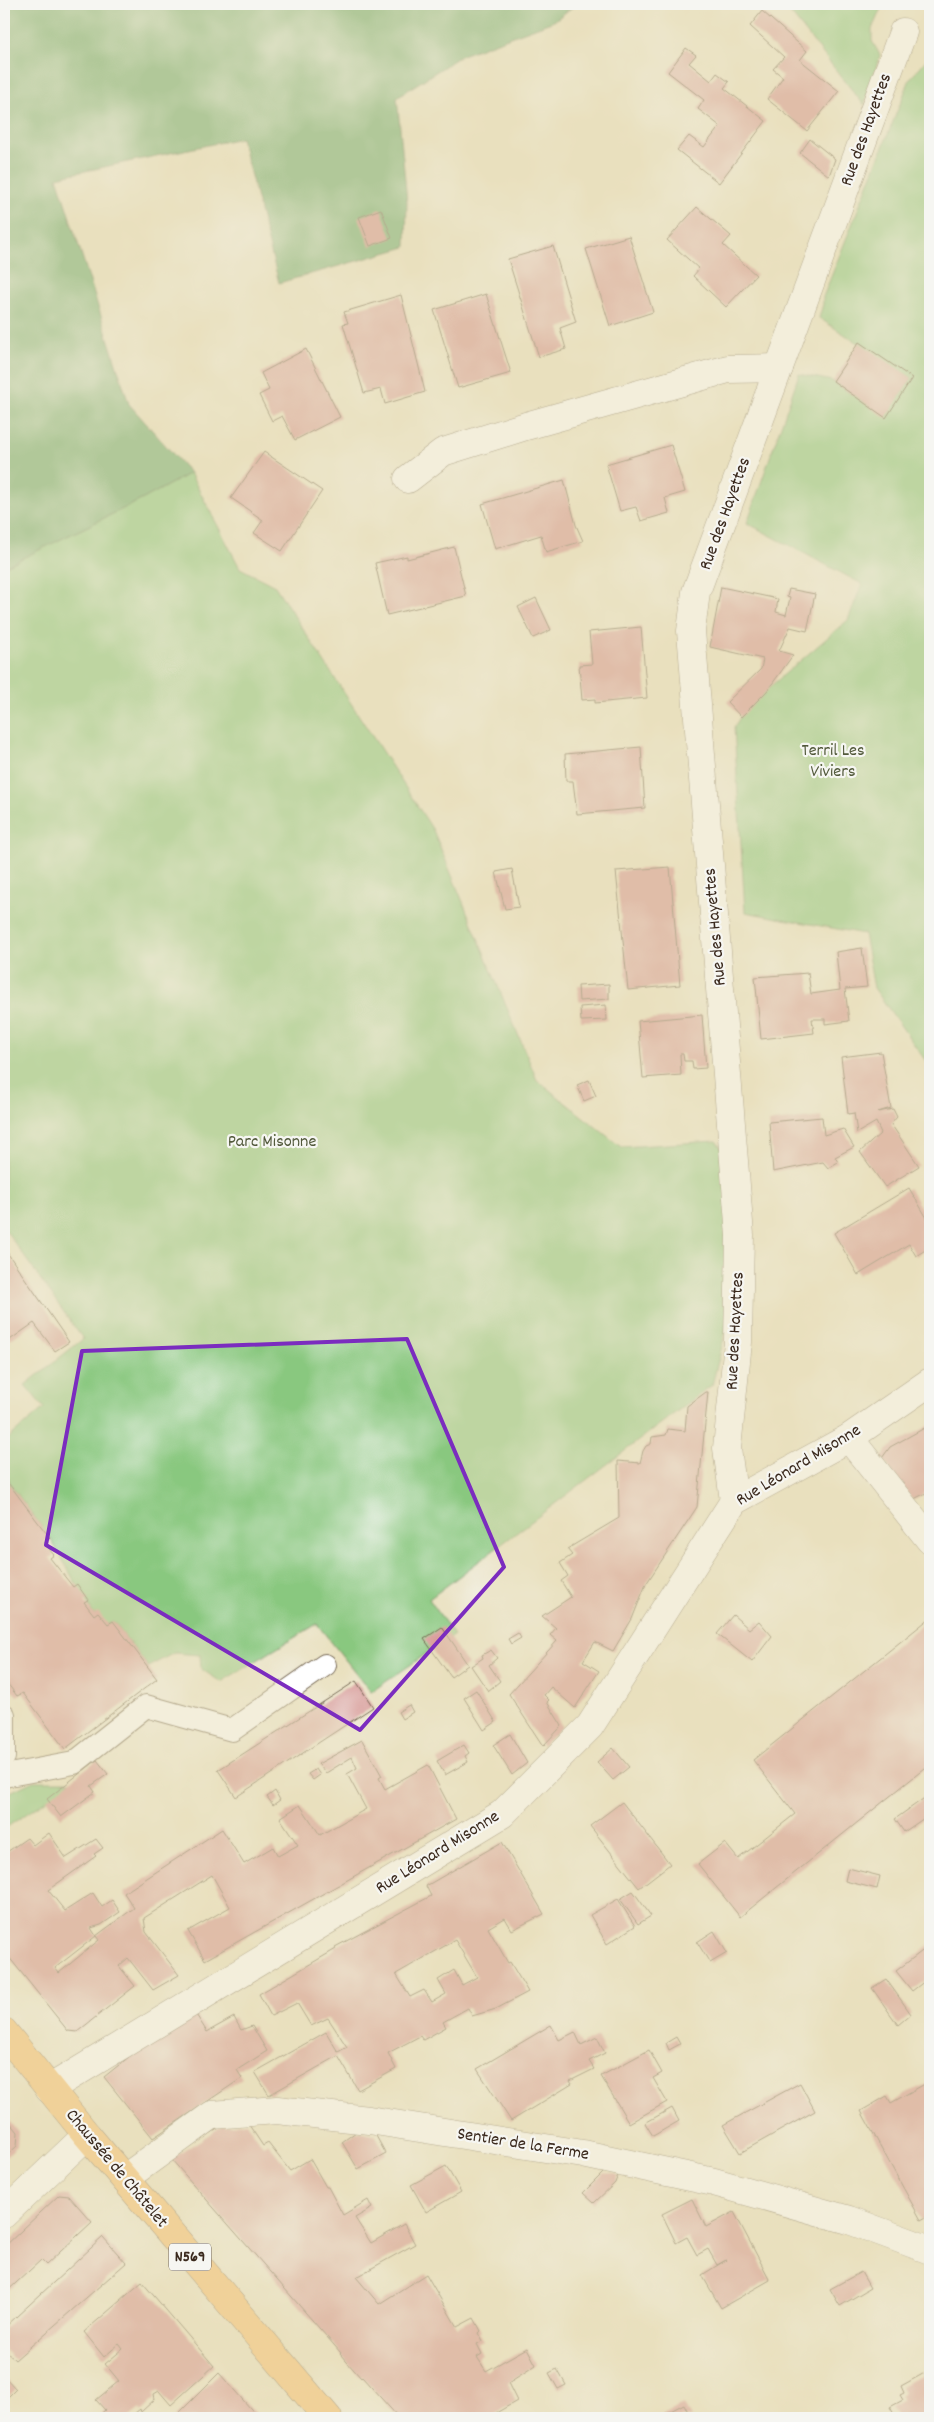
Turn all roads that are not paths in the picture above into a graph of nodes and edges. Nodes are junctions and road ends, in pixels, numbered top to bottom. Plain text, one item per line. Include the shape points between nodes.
1 (903, 32) dead end
2 (779, 368) junction
3 (408, 479) dead end
4 (930, 1382) edge
5 (849, 1438) junction
6 (734, 1501) junction
7 (930, 1540) edge
8 (325, 1665) dead end
9 (4, 1715) edge
10 (4, 1757) edge
11 (4, 1776) edge
12 (4, 2032) edge
13 (49, 2089) junction
14 (87, 2135) junction
15 (125, 2178) junction
16 (4, 2214) edge
17 (930, 2250) edge
18 (328, 2418) edge

1 - 2 street, Rue des Hayettes
2 - 3 street via 728,369 526,426 443,452
2 - 6 street, Rue des Hayettes via 696,592 692,631 740,1235 738,1342 728,1448
4 - 5 street, Rue Léonard Misonne
5 - 6 street, Rue Léonard Misonne
5 - 7 street
6 - 13 street, Rue Léonard Misonne via 590,1726 502,1814
8 - 11 lane via 232,1730 146,1706 74,1763
9 - 10 lane
12 - 13 main road, Chaussée de Châtelet / N569
13 - 14 main road, Chaussée de Châtelet / N569
14 - 15 main road, Chaussée de Châtelet / N569
14 - 16 street
15 - 17 street, Sentier de la Ferme via 212,2115 277,2110 369,2120 583,2154 714,2182 849,2220
15 - 18 main road, Chaussée de Châtelet / N569

